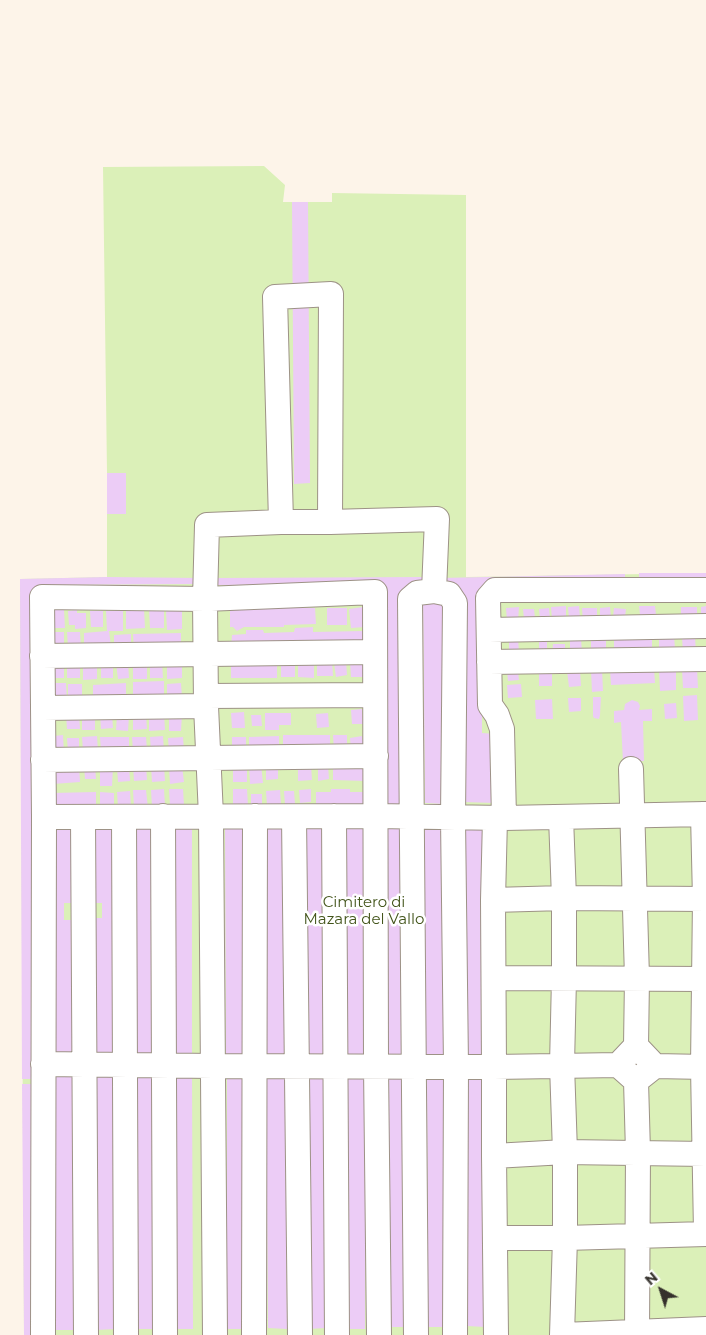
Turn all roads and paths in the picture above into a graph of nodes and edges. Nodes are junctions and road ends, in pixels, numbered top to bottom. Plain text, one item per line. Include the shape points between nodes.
1 (281, 522) junction
2 (330, 522) junction
3 (706, 590) edge
4 (434, 592) junction
5 (205, 599) junction
6 (706, 626) edge
7 (489, 630) junction
8 (375, 652) junction
9 (205, 653) junction
10 (42, 656) junction
11 (706, 659) edge
12 (489, 662) junction
13 (375, 694) junction
14 (206, 701) junction
15 (43, 708) junction
16 (376, 756) junction
17 (208, 758) junction
18 (44, 760) junction
19 (631, 769) dead end
20 (704, 814) edge
21 (632, 815) junction
22 (163, 816) junction
23 (211, 816) junction
24 (255, 816) junction
25 (294, 816) junction
26 (334, 816) junction
27 (376, 816) junction
28 (44, 817) junction
29 (82, 817) junction
30 (124, 817) junction
31 (412, 817) junction
32 (561, 817) junction
33 (453, 818) junction
34 (500, 818) junction
35 (564, 898) junction
36 (634, 899) junction
37 (706, 899) edge
38 (493, 900) junction
39 (494, 978) junction
40 (564, 978) junction
41 (637, 978) junction
42 (705, 979) edge
43 (636, 1046) junction
44 (43, 1064) junction
45 (84, 1064) junction
46 (125, 1065) junction
47 (562, 1065) junction
48 (618, 1065) junction
49 (164, 1066) junction
50 (213, 1066) junction
51 (255, 1066) junction
52 (297, 1066) junction
53 (336, 1066) junction
54 (376, 1066) junction
55 (414, 1066) junction
56 (456, 1066) junction
57 (656, 1066) junction
58 (494, 1067) junction
59 (705, 1067) edge
60 (636, 1081) junction
61 (565, 1152) junction
62 (638, 1152) junction
63 (705, 1154) edge
64 (494, 1156) junction
65 (706, 1233) edge
66 (637, 1237) junction
67 (495, 1238) junction
68 (565, 1238) junction
69 (699, 1331) edge
70 (637, 1333) edge
71 (43, 1335) edge
72 (86, 1335) edge
73 (126, 1335) edge
74 (165, 1335) edge
75 (215, 1335) edge
76 (254, 1335) edge
77 (300, 1335) edge
78 (337, 1335) edge
79 (379, 1335) edge
80 (416, 1335) edge
81 (455, 1335) edge
82 (496, 1335) edge
83 (563, 1335) edge

1 - 2 lane
1 - 2 lane via 275,297 331,294
1 - 5 lane via 207,526
2 - 4 lane via 437,519
3 - 7 lane via 495,590 488,598
4 - 31 lane via 417,593 410,599
4 - 33 lane via 449,594 455,603
5 - 8 lane via 375,592
5 - 9 lane
5 - 10 lane via 42,597
6 - 7 lane
7 - 12 lane
8 - 9 lane
8 - 13 lane
9 - 10 lane
9 - 14 lane
10 - 15 lane
11 - 12 lane
12 - 34 lane via 490,705 502,729
13 - 14 lane
13 - 16 lane
14 - 15 lane
14 - 17 lane
15 - 18 lane
16 - 17 lane
16 - 27 lane
17 - 18 lane
17 - 23 lane
18 - 28 lane
19 - 21 lane
20 - 21 lane
20 - 37 lane
21 - 32 lane
21 - 36 lane
22 - 23 lane
22 - 30 lane
22 - 49 lane
23 - 24 lane
23 - 50 lane
24 - 25 lane
24 - 51 lane
25 - 26 lane
25 - 52 lane
26 - 27 lane
26 - 53 lane
27 - 31 lane
27 - 54 lane
28 - 29 lane
28 - 44 lane
29 - 30 lane
29 - 45 lane
30 - 46 lane
31 - 33 lane
31 - 55 lane
32 - 34 lane
32 - 35 lane
33 - 34 lane
33 - 56 lane
34 - 38 lane
35 - 36 lane
35 - 38 lane
35 - 40 lane
36 - 37 lane
36 - 41 lane
37 - 42 lane
38 - 39 lane
39 - 40 lane
39 - 58 lane
40 - 41 lane
40 - 47 lane
41 - 42 lane
41 - 43 lane
42 - 59 lane
43 - 48 lane
43 - 57 lane
44 - 45 lane
44 - 71 lane
45 - 46 lane
45 - 72 lane
46 - 49 lane
46 - 73 lane
47 - 48 lane
47 - 58 lane
47 - 61 lane
48 - 60 lane
49 - 50 lane
49 - 74 lane
50 - 51 lane
50 - 75 lane
51 - 52 lane
51 - 76 lane
52 - 53 lane
52 - 77 lane
53 - 54 lane
53 - 78 lane
54 - 55 lane
54 - 79 lane
55 - 56 lane
55 - 80 lane
56 - 58 lane
56 - 81 lane
57 - 59 lane
57 - 60 lane
58 - 64 lane
59 - 63 lane
60 - 62 lane
61 - 62 lane
61 - 64 lane
61 - 68 lane
62 - 63 lane
62 - 66 lane
63 - 65 lane
64 - 67 lane
65 - 66 lane
66 - 68 lane
66 - 70 lane
67 - 68 lane
67 - 82 lane
68 - 83 lane
69 - 70 lane
70 - 83 lane

